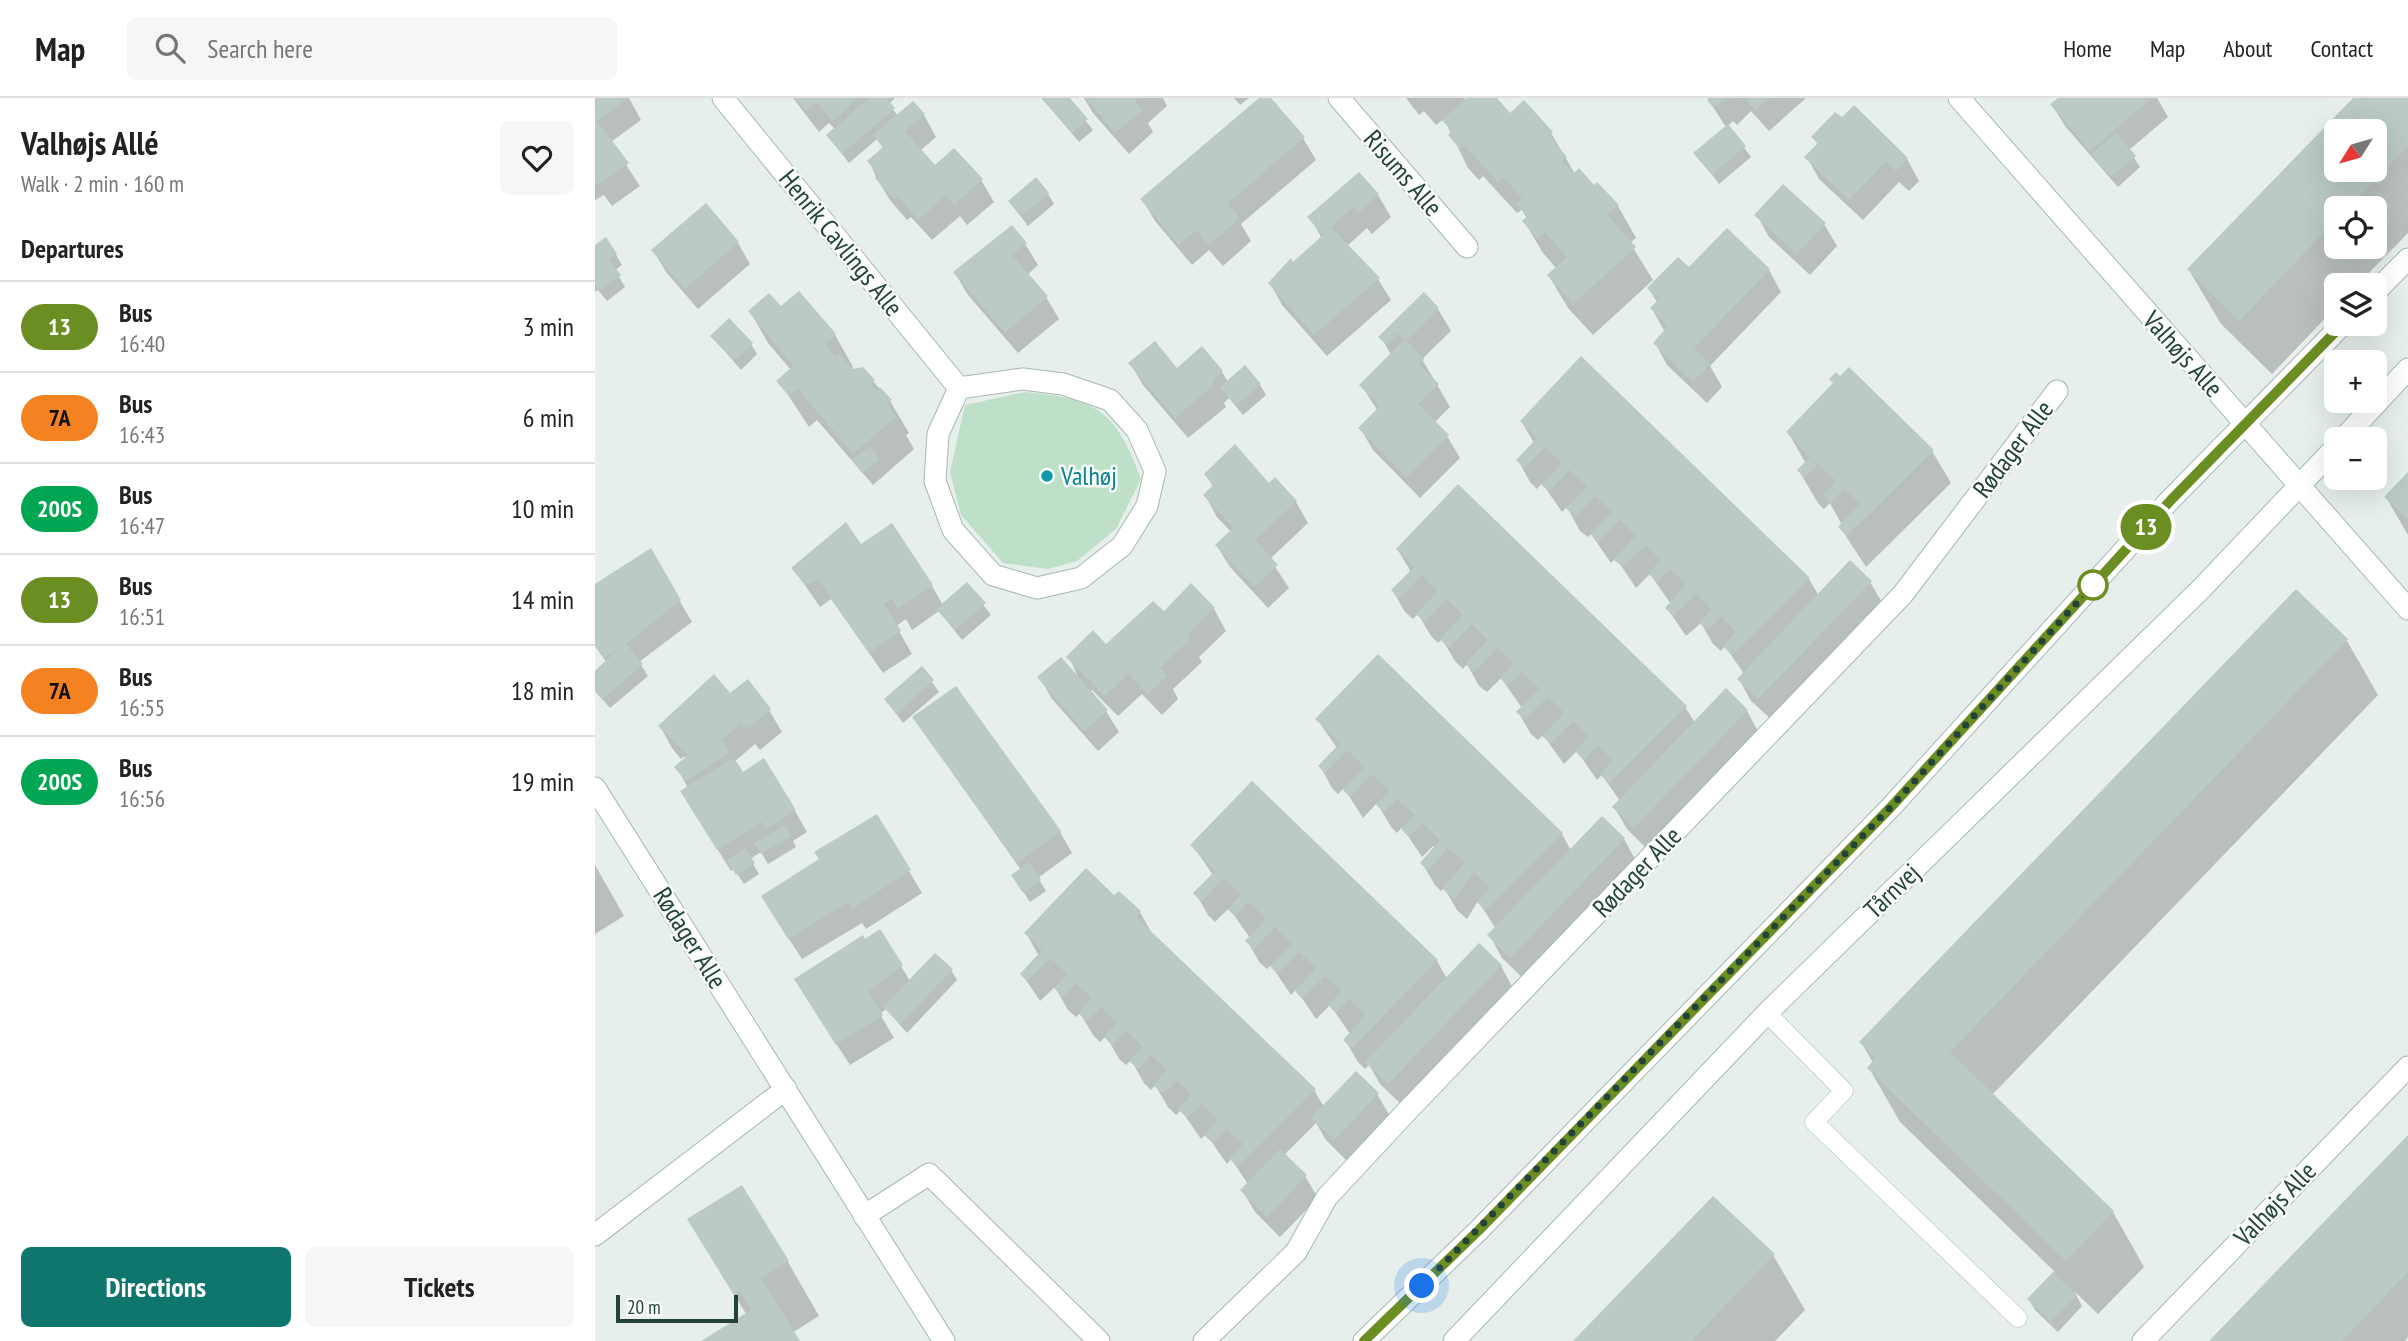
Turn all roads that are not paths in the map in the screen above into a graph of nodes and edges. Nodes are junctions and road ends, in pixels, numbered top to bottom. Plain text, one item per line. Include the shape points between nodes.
1 (723, 98) edge
2 (1339, 98) edge
3 (1959, 98) edge
4 (1467, 247) dead end
5 (2408, 259) edge
6 (2387, 280) edge
7 (2331, 336) edge
8 (2408, 369) edge
9 (959, 388) junction
10 (2057, 391) dead end
11 (2245, 424) junction
12 (2354, 427) edge
13 (2324, 459) edge
14 (2299, 485) junction
15 (2408, 609) edge
16 (595, 788) edge
17 (1767, 1013) junction
18 (2408, 1067) edge
19 (786, 1088) junction
20 (864, 1216) junction
21 (595, 1235) edge
22 (2018, 1318) dead end
23 (944, 1341) edge
24 (1099, 1341) edge
25 (1204, 1341) edge
26 (1364, 1341) edge
27 (1454, 1341) edge
28 (2143, 1341) edge

1 - 9 street, Henrik Cavlings Alle
2 - 4 street, Risums Alle
3 - 11 street, Valhøjs Alle
5 - 6 street
7 - 11 street
8 - 12 street
9 - 9 street via 938,433 935,481 953,530 993,575 1037,588 1081,578 1122,546 1147,506 1154,471 1137,430 1110,400 1063,384 1023,379
10 - 25 street, Rødager Alle via 1903,594 1410,1108 1327,1197 1296,1251
11 - 14 street, Valhøjs Alle
11 - 26 street via 1891,807 1479,1230
13 - 14 street, Tårnvej
14 - 15 street, Valhøjs Alle
14 - 17 street, Tårnvej via 2182,608
16 - 19 street, Rødager Alle
17 - 22 lane via 1845,1091 1814,1122
17 - 27 street, Tårnvej
18 - 28 street, Valhøjs Alle
19 - 20 street, Rødager Alle
19 - 21 street
20 - 23 street, Rødager Alle
20 - 24 street via 929,1174

